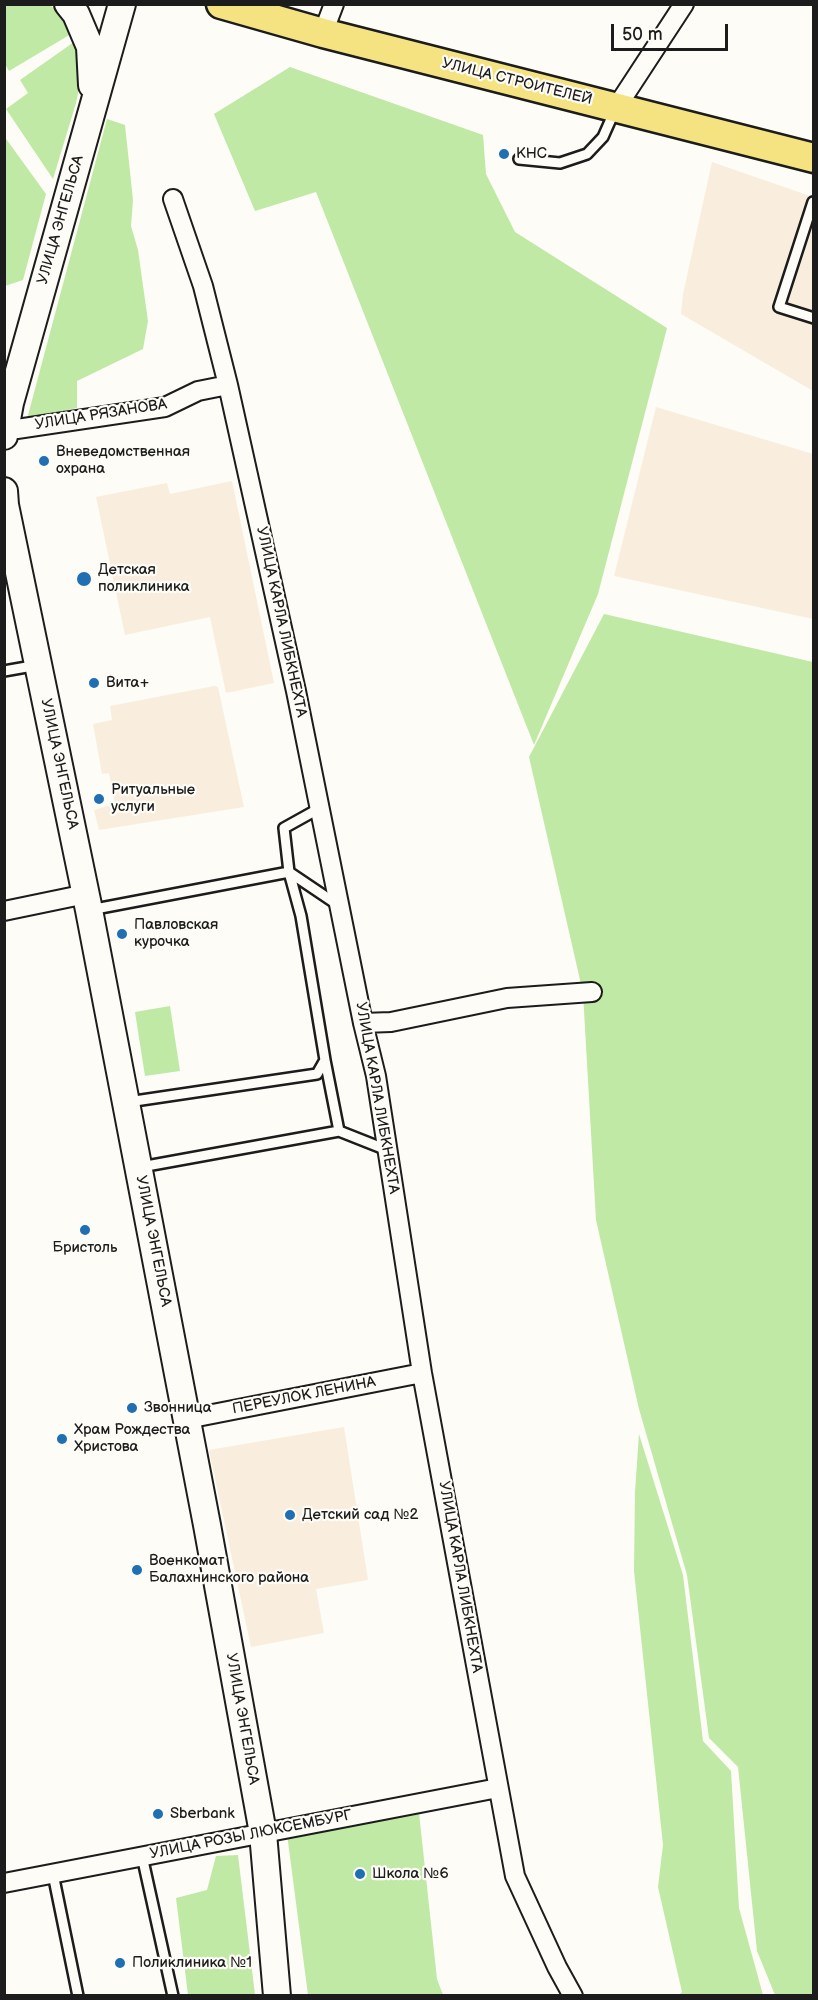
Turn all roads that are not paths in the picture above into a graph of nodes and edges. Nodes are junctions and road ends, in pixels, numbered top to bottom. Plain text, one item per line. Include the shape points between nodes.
1 (68, 4) edge
2 (122, 4) edge
3 (221, 4) edge
4 (334, 4) edge
5 (684, 4) edge
6 (323, 33) junction
7 (93, 106) junction
8 (616, 108) junction
9 (813, 158) edge
10 (519, 159) dead end
11 (173, 199) dead end
12 (813, 202) edge
13 (813, 318) edge
14 (228, 385) junction
15 (5, 431) edge
16 (4, 491) edge
17 (38, 665) junction
18 (4, 671) edge
19 (320, 808) junction
20 (289, 872) junction
21 (88, 902) junction
22 (340, 906) junction
23 (4, 911) edge
24 (592, 992) dead end
25 (363, 1023) junction
26 (325, 1060) junction
27 (126, 1102) junction
28 (339, 1131) junction
29 (387, 1150) junction
30 (138, 1167) junction
31 (422, 1373) junction
32 (186, 1419) junction
33 (498, 1788) junction
34 (263, 1833) junction
35 (142, 1856) junction
36 (53, 1874) junction
37 (4, 1883) edge
38 (78, 1995) edge
39 (173, 1995) edge
40 (277, 1995) edge
41 (573, 1995) edge

1 - 7 main road via 90,47
2 - 7 main road, УЛИЦА ЭНГЕЛЬСА
3 - 6 main road, УЛИЦА СТРОИТЕЛЕЙ
4 - 6 street
5 - 8 street
6 - 8 main road, УЛИЦА СТРОИТЕЛЕЙ
7 - 15 main road, УЛИЦА ЭНГЕЛЬСА
8 - 9 main road, УЛИЦА СТРОИТЕЛЕЙ
8 - 10 lane via 603,137 587,154 561,163
11 - 14 street, УЛИЦА КАРЛА ЛИБКНЕХТА via 203,286
12 - 13 lane via 779,307
14 - 15 street, УЛИЦА РЯЗАНОВА via 198,391 165,407
14 - 19 street, УЛИЦА КАРЛА ЛИБКНЕХТА
16 - 17 main road, УЛИЦА ЭНГЕЛЬСА
17 - 18 lane
17 - 21 main road, УЛИЦА ЭНГЕЛЬСА
19 - 20 lane via 284,828
19 - 22 street, УЛИЦА КАРЛА ЛИБКНЕХТА
20 - 21 lane
20 - 22 lane
20 - 26 lane via 302,916
21 - 23 street
21 - 27 main road, УЛИЦА ЭНГЕЛЬСА
22 - 25 street, УЛИЦА КАРЛА ЛИБКНЕХТА
24 - 25 street via 507,998 391,1022
25 - 29 street, УЛИЦА КАРЛА ЛИБКНЕХТА
26 - 27 lane via 317,1074
26 - 28 lane
27 - 30 main road, УЛИЦА ЭНГЕЛЬСА
28 - 29 lane
28 - 30 lane
29 - 31 street, УЛИЦА КАРЛА ЛИБКНЕХТА
30 - 32 main road, УЛИЦА ЭНГЕЛЬСА
31 - 32 street, ПЕРЕУЛОК ЛЕНИНА
31 - 33 street, УЛИЦА КАРЛА ЛИБКНЕХТА
32 - 34 main road, УЛИЦА ЭНГЕЛЬСА
33 - 34 street, УЛИЦА РОЗЫ ЛЮКСЕМБУРГ
33 - 41 street, УЛИЦА КАРЛА ЛИБКНЕХТА via 515,1876
34 - 35 street, УЛИЦА РОЗЫ ЛЮКСЕМБУРГ
34 - 40 main road, УЛИЦА ЭНГЕЛЬСА
35 - 36 street, УЛИЦА РОЗЫ ЛЮКСЕМБУРГ
35 - 39 lane
36 - 37 street, УЛИЦА РОЗЫ ЛЮКСЕМБУРГ
36 - 38 lane

